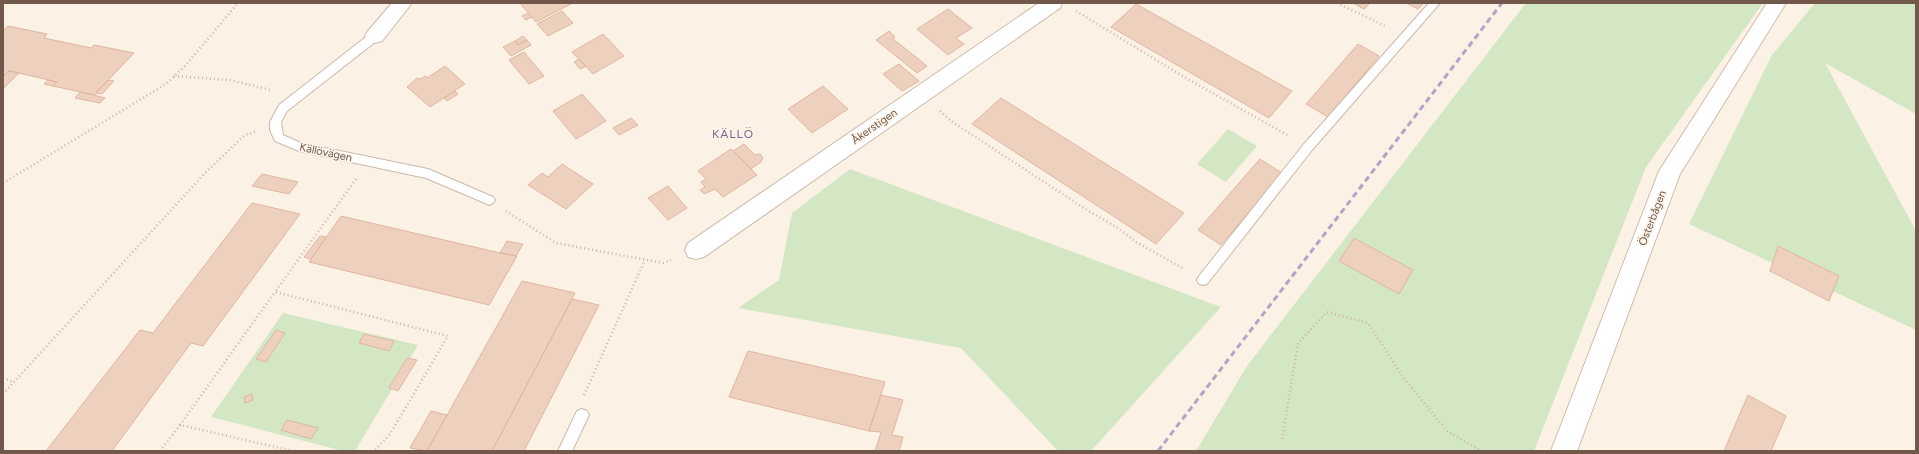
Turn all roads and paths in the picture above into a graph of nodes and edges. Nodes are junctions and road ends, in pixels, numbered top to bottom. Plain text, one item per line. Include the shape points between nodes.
1 (6, 3) edge
2 (238, 3) edge
3 (403, 3) edge
4 (1054, 3) edge
5 (1337, 3) edge
6 (1435, 3) edge
7 (1777, 3) edge
8 (3, 6) edge
9 (1074, 10) dead end
10 (376, 36) joint
11 (1407, 36) junction
12 (174, 76) junction
13 (921, 94) junction
14 (289, 103) junction
15 (274, 125) junction
16 (1308, 147) junction
17 (369, 161) junction
18 (3, 183) edge
19 (489, 200) joint
20 (696, 250) joint
21 (645, 260) junction
22 (1203, 280) joint
23 (275, 292) junction
24 (3, 378) edge
25 (14, 382) junction
26 (3, 394) edge
27 (582, 415) joint
28 (180, 425) junction
29 (1282, 439) dead end
30 (160, 451) edge
31 (293, 451) edge
32 (374, 451) edge
33 (566, 451) edge
34 (1480, 451) edge
35 (1564, 451) edge

1 - 8 path
2 - 12 path
3 - 10 main road
4 - 13 main road, Åkerstigen
5 - 11 path
6 - 11 lane
7 - 35 main road, Österbågen via 1670,171
9 - 16 path via 1172,70
10 - 14 lane
11 - 16 lane
12 - 14 path via 230,80 272,90
12 - 18 path via 166,84
13 - 20 main road, Åkerstigen
13 - 22 path via 951,121 1136,242
14 - 15 lane via 279,113
15 - 17 lane, Källövägen via 279,138 289,144
15 - 25 path via 245,135 206,172
16 - 22 lane
17 - 19 lane, Källövägen via 428,174
17 - 23 path
19 - 21 path via 556,243
20 - 21 path via 663,263
21 - 27 path via 580,402
23 - 28 path
23 - 32 path via 448,336 390,434
24 - 25 path
25 - 26 path
27 - 33 lane
28 - 30 path
28 - 31 path
29 - 34 path via 1298,343 1326,312 1368,323 1403,377 1447,431

